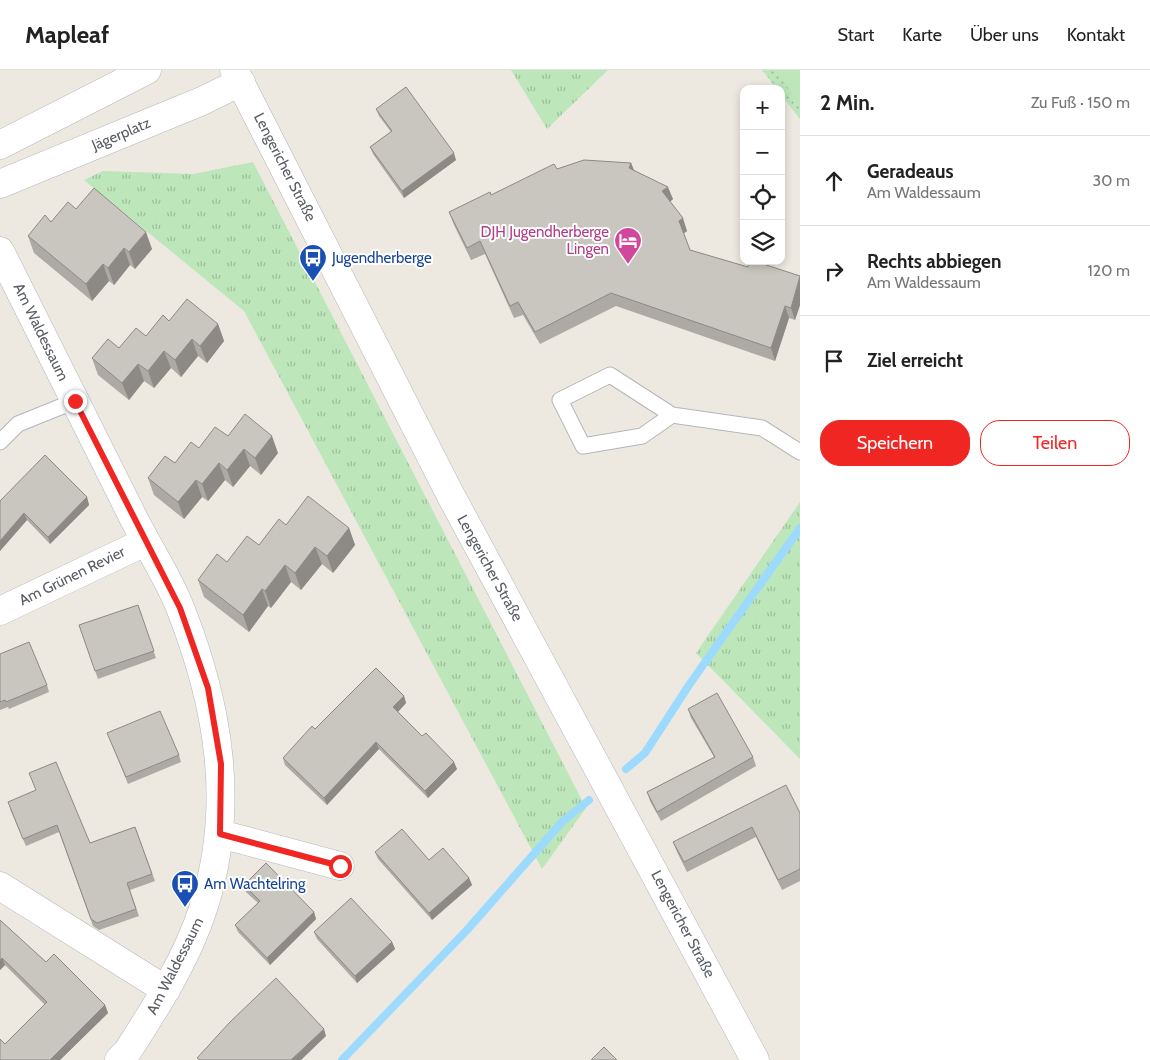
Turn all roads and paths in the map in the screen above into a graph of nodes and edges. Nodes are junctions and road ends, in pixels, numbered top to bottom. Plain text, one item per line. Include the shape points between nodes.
1 (141, 71) edge
2 (238, 76) edge
3 (0, 146) edge
4 (0, 184) edge
5 (0, 251) edge
6 (75, 401) junction
7 (672, 415) junction
8 (0, 442) edge
9 (800, 452) edge
10 (145, 542) junction
11 (0, 611) edge
12 (220, 834) junction
13 (340, 866) dead end
14 (0, 886) edge
15 (166, 990) junction
16 (751, 1058) edge
17 (119, 1060) edge

1 - 3 street
2 - 4 street, Jägerplatz via 202,101
2 - 16 street, Lengericher Straße via 450,494
5 - 6 street, Am Waldessaum
6 - 8 lane via 18,424
6 - 10 street, Am Waldessaum
7 - 7 lane via 610,375 560,400 583,446 642,436
7 - 9 lane via 762,428
10 - 11 street, Am Grünen Revier
10 - 12 street, Am Waldessaum via 180,608 208,688 221,764
12 - 13 street
12 - 15 street, Am Waldessaum via 203,910
14 - 15 street
15 - 17 street, Am Waldessaum

